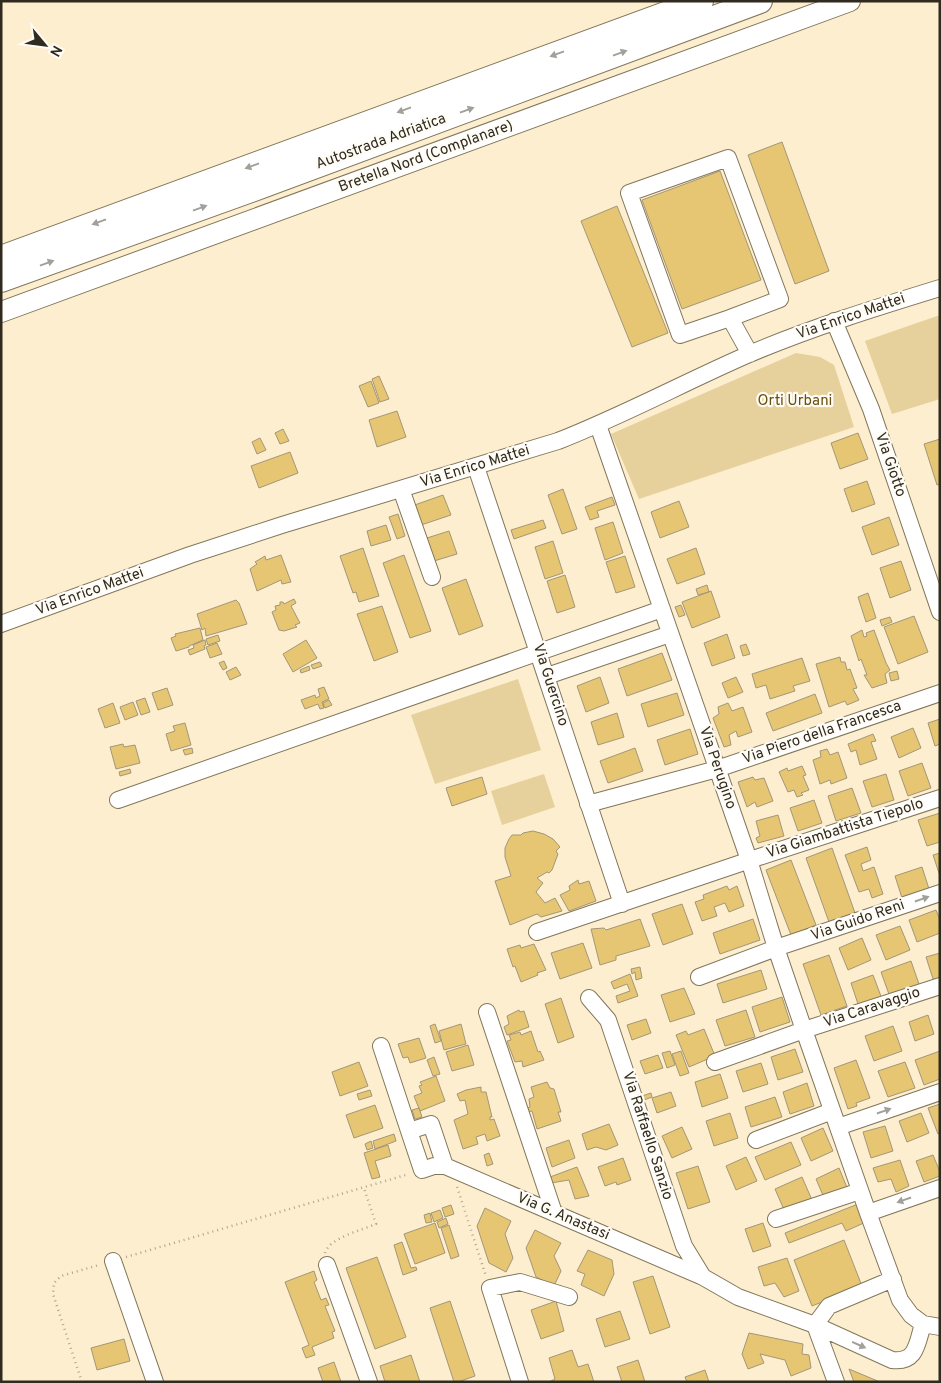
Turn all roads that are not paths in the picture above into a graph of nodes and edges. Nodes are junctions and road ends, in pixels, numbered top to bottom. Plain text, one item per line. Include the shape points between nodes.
1 (701, 1) edge
2 (760, 1) edge
3 (850, 1) edge
4 (1, 258) edge
5 (1, 280) edge
6 (940, 288) edge
7 (1, 312) edge
8 (730, 318) junction
9 (834, 321) junction
10 (750, 354) junction
11 (598, 426) junction
12 (476, 467) junction
13 (401, 490) junction
14 (432, 577) dead end
15 (662, 609) junction
16 (940, 612) edge
17 (1, 624) edge
18 (670, 634) junction
19 (538, 651) junction
20 (547, 676) junction
21 (940, 692) edge
22 (717, 769) junction
23 (940, 798) edge
24 (118, 800) dead end
25 (588, 804) junction
26 (750, 860) junction
27 (940, 893) edge
28 (622, 904) junction
29 (537, 932) dead end
30 (776, 948) junction
31 (699, 976) dead end
32 (940, 986) edge
33 (588, 998) dead end
34 (487, 1012) dead end
35 (804, 1030) junction
36 (381, 1046) dead end
37 (715, 1062) dead end
38 (940, 1092) edge
39 (832, 1110) junction
40 (838, 1126) junction
41 (409, 1131) junction
42 (756, 1140) dead end
43 (448, 1167) junction
44 (940, 1188) edge
45 (860, 1191) junction
46 (554, 1213) junction
47 (868, 1213) junction
48 (776, 1219) dead end
49 (113, 1261) road end
50 (327, 1265) road end
51 (703, 1277) junction
52 (892, 1279) junction
53 (569, 1297) dead end
54 (924, 1324) junction
55 (815, 1325) junction
56 (940, 1327) edge
57 (155, 1382) edge
58 (369, 1382) edge
59 (520, 1382) edge
60 (836, 1382) edge

1 -> 4 highway, Autostrada Adriatica
5 -> 2 highway, Autostrada Adriatica
3 - 7 main road, Bretella Nord (Complanare)
6 - 9 street, Via Enrico Mattei
8 - 8 street via 780,299 728,158 629,193 680,335
8 - 10 street
9 - 10 street, Via Enrico Mattei
9 - 16 street, Via Giotto via 871,409
10 - 11 street, Via Enrico Mattei via 689,380
11 - 12 street, Via Enrico Mattei
11 - 15 street, Via Perugino
12 - 13 street, Via Enrico Mattei
12 - 19 street, Via Guercino
13 - 14 street
13 - 17 street, Via Enrico Mattei via 190,555
15 - 18 street, Via Perugino
15 - 19 street
18 - 20 street
18 - 22 street, Via Perugino
19 - 20 street, Via Guercino
19 - 24 street
20 - 25 street, Via Guercino
21 - 22 street, Via Piero della Francesca
22 - 25 street, Via Piero della Francesca
22 - 26 street, Via Perugino
23 - 26 street, Via Giambattista Tiepolo
25 - 28 street, Via Guercino
26 - 28 street, Via Giambattista Tiepolo
26 - 30 street, Via Perugino
30 -> 27 street, Via Guido Reni
28 - 29 street, Via Giambattista Tiepolo
30 - 31 street, Via Guido Reni
30 - 35 street, Via Perugino
32 - 35 street, Via Caravaggio
33 - 51 street, Via Raffaello Sanzio via 608,1020 684,1246
34 - 46 street
35 - 37 street, Via Caravaggio
35 - 39 street, Via Perugino
36 - 41 street
40 -> 38 street
39 - 40 street, Via Perugino
39 - 42 street
40 - 45 street, Via Perugino
41 - 43 street via 422,1170 434,1166
41 - 43 street via 431,1124
43 - 46 street, Via G. Anastasi
44 -> 47 street
45 - 47 street, Via Perugino
45 - 48 street
46 - 51 street, Via G. Anastasi
47 - 52 street, Via Perugino
49 - 57 street
50 - 58 street
51 - 55 street, Via G. Anastasi via 745,1300
52 - 54 street, Via Perugino via 900,1300 911,1315
52 - 55 street via 829,1306
53 - 59 street via 520,1282 490,1288
55 -> 54 street, Via G. Anastasi via 892,1360 902,1361 911,1357 916,1349
54 - 56 street
55 - 60 street

